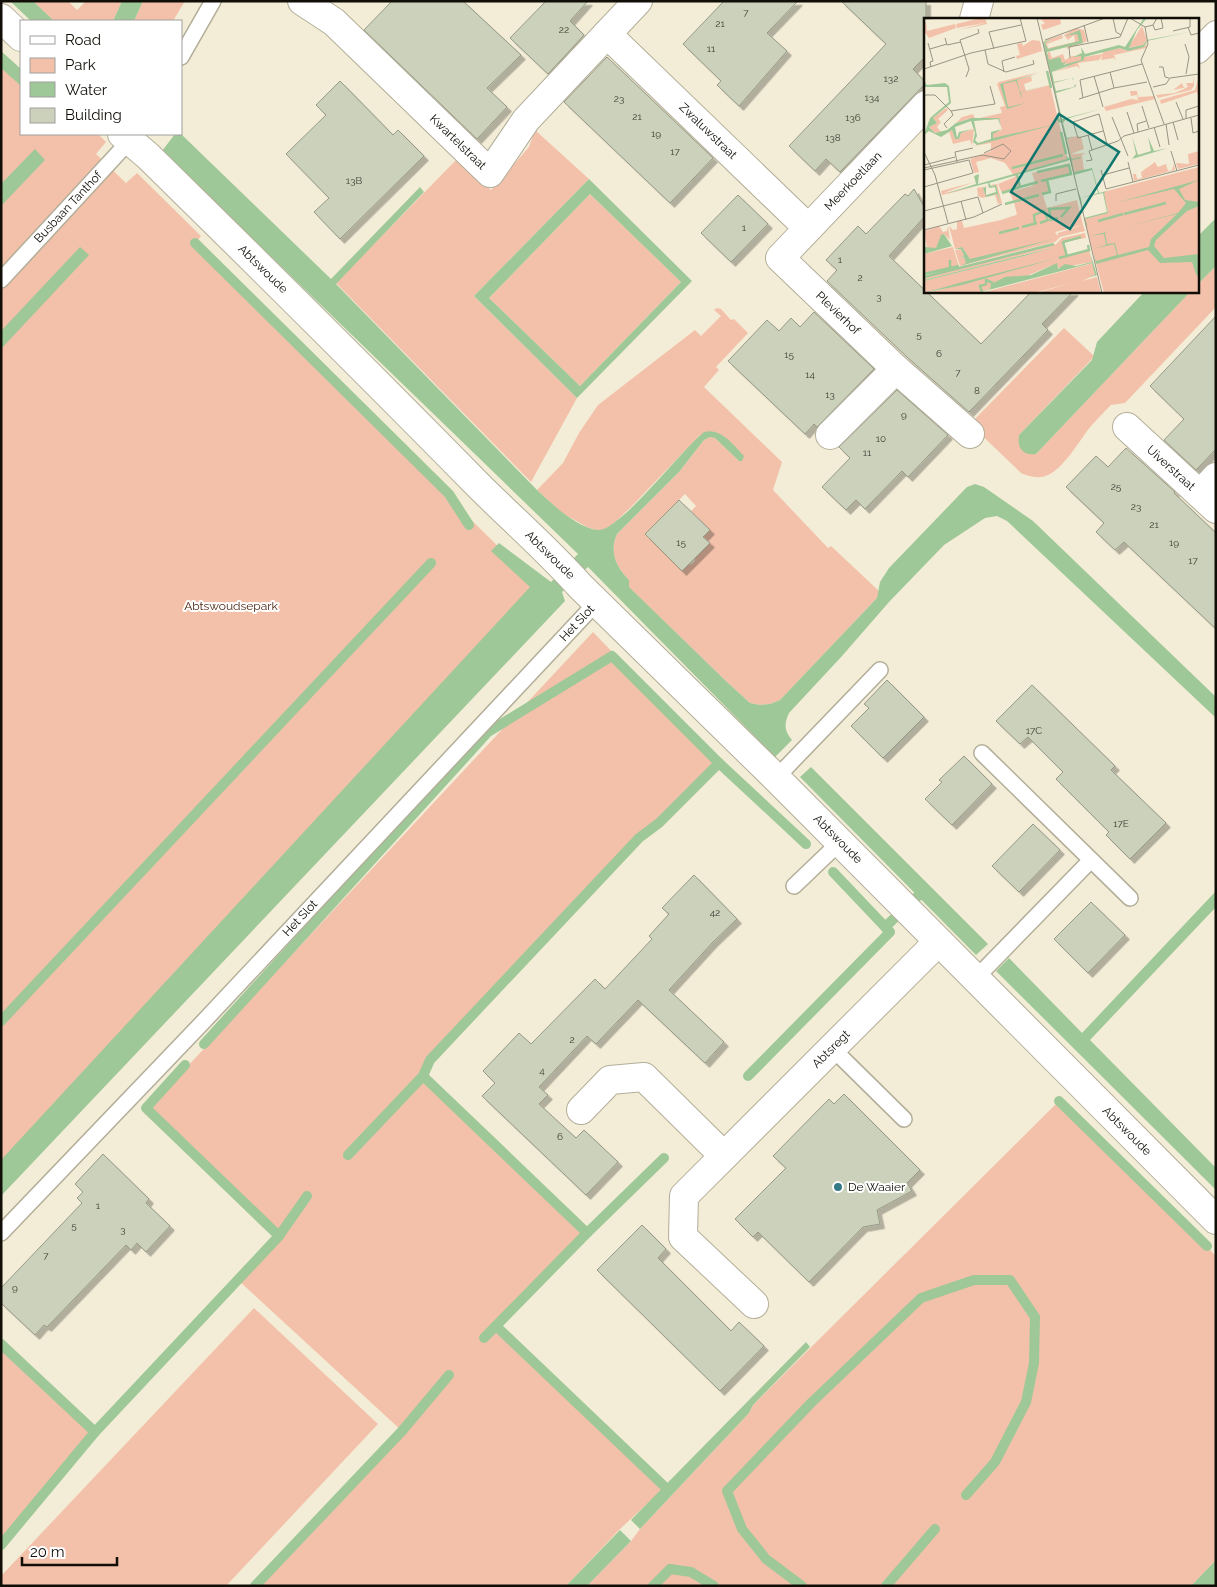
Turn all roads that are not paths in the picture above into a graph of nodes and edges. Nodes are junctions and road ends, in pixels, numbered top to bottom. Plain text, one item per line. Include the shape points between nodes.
1 (213, 1) edge
2 (302, 1) edge
3 (638, 1) edge
4 (979, 1) edge
5 (1, 18) edge
6 (974, 18) edge
7 (1216, 33) edge
8 (607, 34) junction
9 (20, 36) edge
10 (1200, 49) edge
11 (182, 55) edge
12 (924, 107) edge
13 (129, 136) edge
14 (808, 228) junction
15 (780, 258) joint
16 (1, 280) edge
17 (896, 369) junction
18 (1127, 427) dead end
19 (970, 434) dead end
20 (830, 435) dead end
21 (1210, 493) edge
22 (589, 594) junction
23 (880, 670) dead end
24 (982, 753) dead end
25 (776, 778) junction
26 (840, 842) junction
27 (1091, 860) junction
28 (794, 886) dead end
29 (1130, 898) dead end
30 (938, 942) junction
31 (975, 979) junction
32 (832, 1048) junction
33 (581, 1110) dead end
34 (904, 1119) dead end
35 (724, 1156) junction
36 (1216, 1220) edge
37 (1, 1233) edge
38 (754, 1304) dead end

1 - 11 lane
2 - 8 street, Kwartelstraat via 334,22 490,173 526,120
3 - 8 street, Kwartelstraat
4 - 6 street
5 - 9 street
7 - 10 street
8 - 14 street, Zwaluwstraat
12 - 14 street, Meerkoetlaan
13 - 16 lane, Busbaan Tanthof
13 - 22 street, Abtswoude
14 - 15 street, Meerkoetlaan
15 - 17 street, Plevierhof
17 - 19 street, Plevierhof
17 - 20 street
18 - 21 street, Uiverstraat
22 - 25 street, Abtswoude
22 - 37 lane, Het Slot via 204,1021
23 - 25 lane
24 - 27 lane
25 - 26 street, Abtswoude
26 - 28 lane
26 - 30 street, Abtswoude
27 - 29 lane
27 - 31 lane
30 - 31 street, Abtswoude
30 - 32 street, Abtsregt
31 - 36 street, Abtswoude
32 - 34 lane
32 - 35 street, Abtsregt
33 - 35 street via 610,1080 644,1078
35 - 38 street, Abtsregt via 684,1196 683,1237

